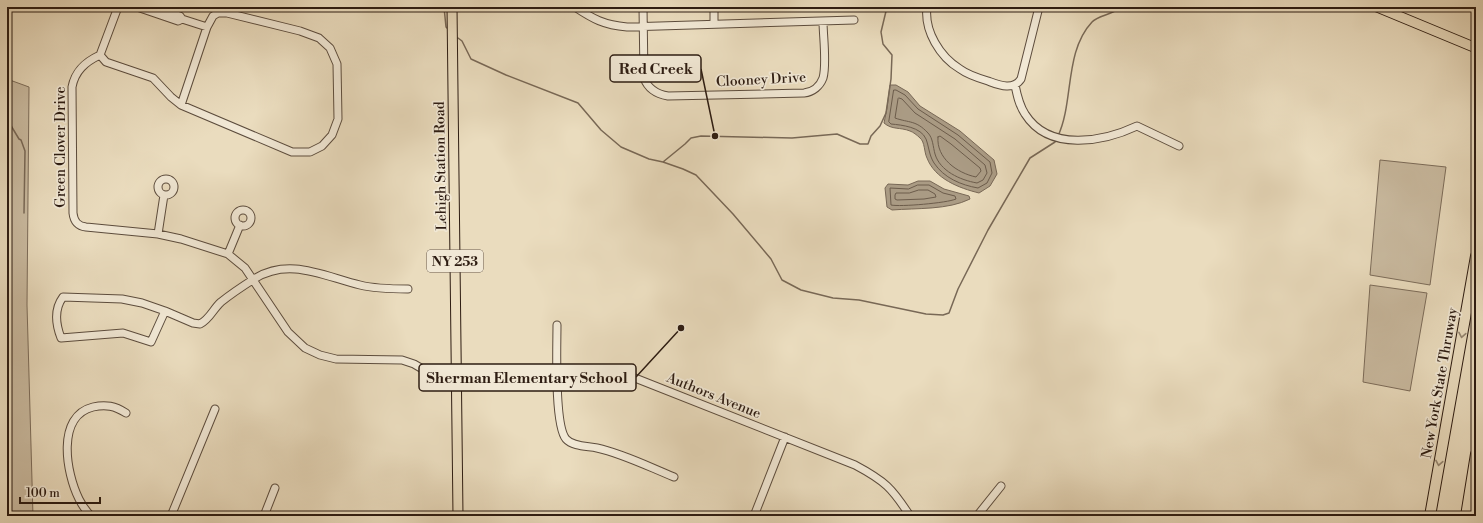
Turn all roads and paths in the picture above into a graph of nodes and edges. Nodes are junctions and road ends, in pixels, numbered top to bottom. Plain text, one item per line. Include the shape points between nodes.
1 (118, 7) edge
2 (137, 7) edge
3 (152, 7) edge
4 (452, 7) edge
5 (575, 7) edge
6 (643, 7) edge
7 (714, 7) edge
8 (927, 7) edge
9 (1039, 7) edge
10 (1377, 7) edge
11 (182, 19) junction
12 (854, 20) dead end
13 (823, 21) junction
14 (714, 23) junction
15 (643, 26) junction
16 (207, 27) junction
17 (1476, 48) edge
18 (100, 55) junction
19 (1015, 85) junction
20 (180, 105) junction
21 (1179, 146) dead end
22 (164, 195) dead end
23 (240, 225) dead end
24 (158, 234) junction
25 (228, 254) junction
26 (1476, 256) edge
27 (254, 279) junction
28 (408, 289) dead end
29 (165, 311) junction
30 (557, 325) dead end
31 (558, 374) junction
32 (457, 375) junction
33 (215, 409) dead end
34 (126, 413) dead end
35 (785, 437) junction
36 (1476, 454) edge
37 (674, 477) dead end
38 (1001, 486) dead end
39 (275, 488) dead end
40 (91, 516) edge
41 (171, 516) edge
42 (264, 516) edge
43 (458, 516) edge
44 (754, 516) edge
45 (910, 516) edge
46 (977, 516) edge
47 (1430, 516) edge
48 (1466, 516) edge

1 - 18 street
2 - 11 street via 178,21
3 - 11 street via 180,16
4 - 32 main road, Lehigh Station Road / NY 253
5 - 15 street via 606,24
6 - 15 street, Clooney Drive
7 - 14 street
8 - 19 street via 926,19 932,38 958,68 998,85
9 - 19 street via 1021,78
10 - 17 main road
11 - 16 street
12 - 13 street
13 - 14 street
13 - 15 street, Clooney Drive via 823,78 815,89 804,93 668,96 658,93 644,78
14 - 15 street
16 - 20 street
16 - 20 street via 213,16 227,13 319,38 330,48 337,64 338,119 332,135 322,146 310,152 292,152
18 - 20 street via 106,62 153,78
18 - 24 street, Green Clover Drive via 78,70 72,87 75,220 79,225 86,227
19 - 21 street via 1025,115 1040,129 1058,137 1088,140 1103,138 1137,126
22 - 24 street
23 - 25 street
24 - 25 street, Green Clover Drive
25 - 27 street, Green Clover Drive
26 -> 47 highway, New York State Thruway
27 - 28 street via 272,270 290,268 309,270 369,287
27 - 29 street via 220,303 206,321 200,324
27 - 32 street, Green Clover Drive via 288,332 312,352 336,359 402,360 435,375
29 - 29 street via 122,299 63,297 58,304 58,328 61,338 123,333 151,342
30 - 31 street
31 - 32 street, Authors Avenue
31 - 35 street, Authors Avenue via 608,374 634,378
31 - 37 street via 557,398 562,431 566,440 575,445 614,452
32 - 43 main road, Lehigh Station Road / NY 253
33 - 41 street
34 - 40 street via 108,406 87,409 76,417 69,431 68,458 72,481 79,500
35 - 44 street
35 - 45 street, Authors Avenue via 870,473 890,487
36 - 48 highway
38 - 46 street
39 - 42 street

